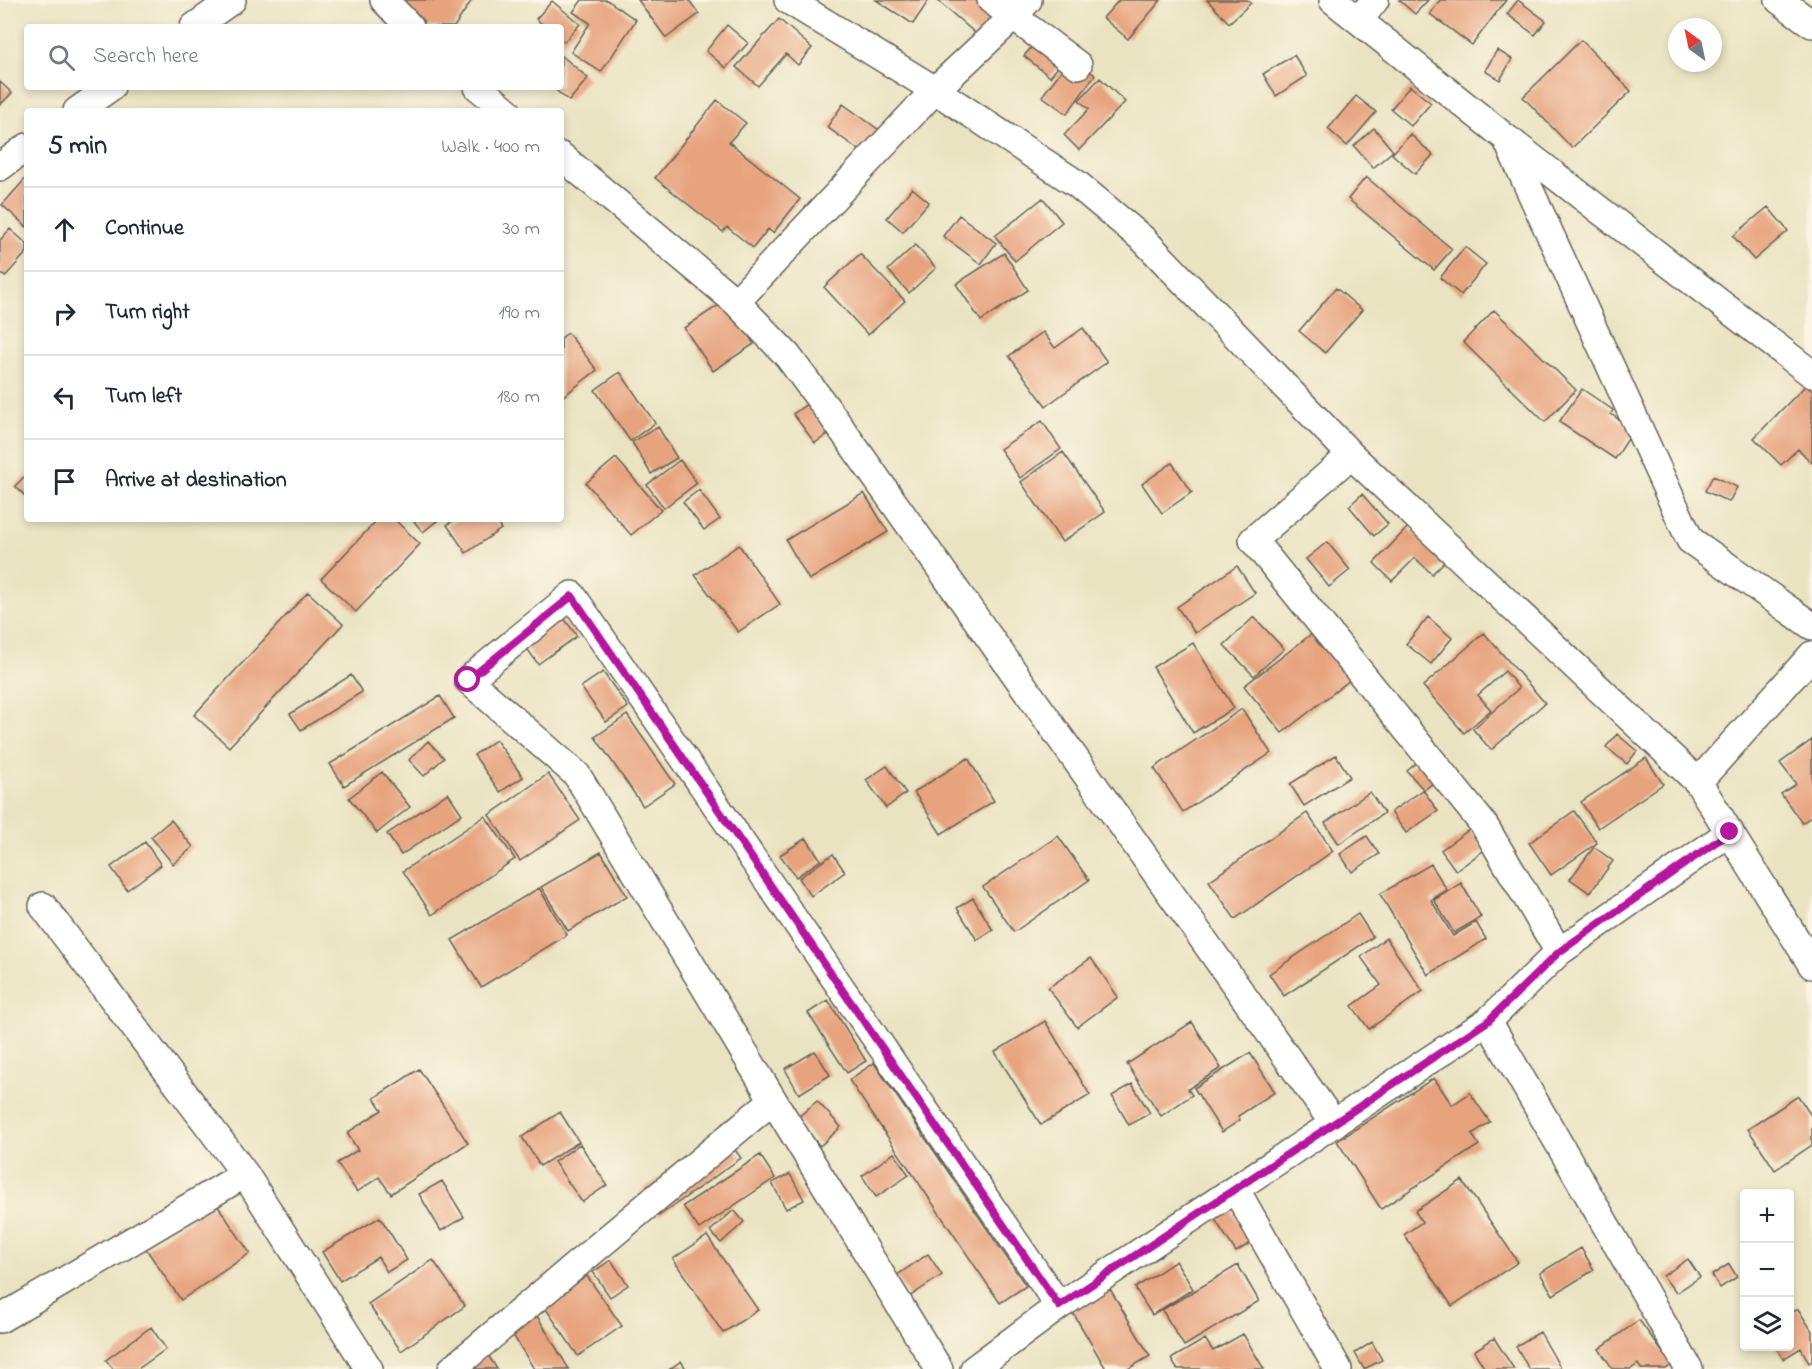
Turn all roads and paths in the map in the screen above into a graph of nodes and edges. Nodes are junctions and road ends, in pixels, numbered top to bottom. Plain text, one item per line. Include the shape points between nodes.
1 (232, 0) edge
2 (384, 0) edge
3 (788, 0) edge
4 (991, 0) edge
5 (1333, 0) edge
6 (1779, 0) edge
7 (1021, 8) edge
8 (1367, 10) edge
9 (198, 24) edge
10 (407, 24) edge
11 (1812, 24) edge
12 (1078, 65) dead end
13 (107, 90) edge
14 (482, 90) edge
15 (935, 90) junction
16 (81, 108) edge
17 (503, 108) edge
18 (1506, 138) junction
19 (24, 149) edge
20 (564, 159) edge
21 (0, 166) edge
22 (736, 302) junction
23 (1812, 374) edge
24 (1352, 455) junction
25 (1812, 626) edge
26 (1812, 654) edge
27 (1698, 782) junction
28 (1730, 832) junction
29 (43, 906) dead end
30 (1559, 952) junction
31 (1812, 965) edge
32 (1488, 1021) junction
33 (773, 1100) junction
34 (1334, 1124) junction
35 (245, 1174) junction
36 (1236, 1190) junction
37 (1059, 1306) junction
38 (0, 1319) edge
39 (369, 1369) edge
40 (452, 1369) edge
41 (939, 1369) edge
42 (974, 1369) edge
43 (1338, 1369) edge
44 (1689, 1369) edge

1 - 9 street
2 - 10 street
3 - 15 street
4 - 7 street
5 - 8 street
6 - 11 street
7 - 12 street
7 - 15 street
8 - 18 street
13 - 16 street
14 - 17 street
15 - 22 street
15 - 24 street via 1077,184 1144,240
18 - 23 street
18 - 25 street via 1690,540
19 - 21 street
20 - 22 street
22 - 34 street via 787,355 833,417
24 - 27 street
24 - 30 street via 1253,540 1484,825
26 - 27 street
27 - 28 street
28 - 30 street
28 - 31 street
29 - 35 street
30 - 32 street
32 - 34 street
32 - 44 street
33 - 37 street via 577,775 468,680 572,596
33 - 40 street
33 - 41 street
34 - 36 street
35 - 38 street
35 - 39 street
36 - 37 street
36 - 43 street
37 - 42 street

